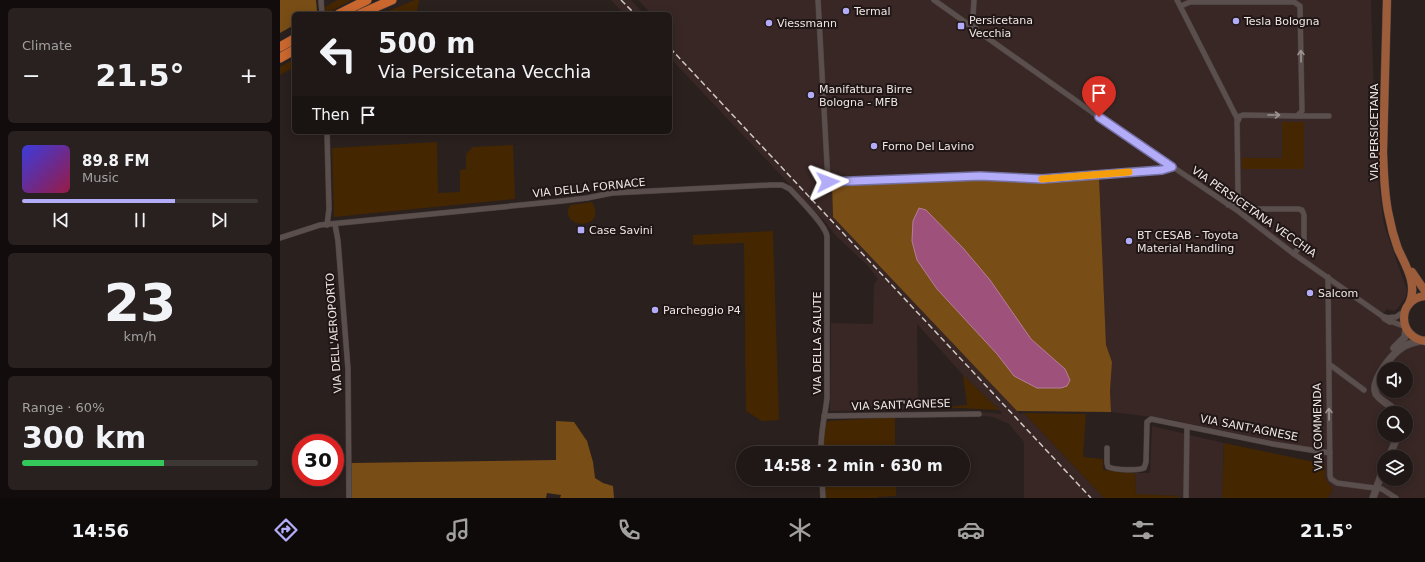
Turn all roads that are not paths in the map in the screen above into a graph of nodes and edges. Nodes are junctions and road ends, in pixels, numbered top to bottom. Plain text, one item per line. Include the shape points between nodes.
1 (321, 0) edge
2 (367, 0) edge
3 (392, 0) edge
4 (818, 0) edge
5 (934, 0) edge
6 (974, 0) edge
7 (1177, 0) edge
8 (1387, 0) edge
9 (1181, 6) junction
10 (322, 12) edge
11 (343, 12) edge
12 (365, 12) edge
13 (973, 17) junction
14 (967, 23) junction
15 (976, 30) junction
16 (292, 40) edge
17 (280, 47) edge
18 (292, 51) edge
19 (280, 58) edge
20 (1302, 111) junction
21 (1297, 116) junction
22 (1315, 116) junction
23 (1329, 116) dead end
24 (1238, 121) junction
25 (327, 134) edge
26 (1172, 167) junction
27 (1238, 195) junction
28 (1240, 204) junction
29 (1228, 205) junction
30 (1238, 211) junction
31 (327, 224) junction
32 (335, 224) junction
33 (827, 232) joint
34 (280, 238) edge
35 (1294, 254) junction
36 (1405, 261) junction
37 (1328, 277) junction
38 (1425, 291) edge
39 (1425, 296) edge
40 (1407, 307) junction
41 (1388, 319) junction
42 (1406, 328) junction
43 (1424, 340) edge
44 (1329, 364) junction
45 (1364, 390) dead end
46 (1383, 406) edge
47 (1389, 406) edge
48 (979, 414) dead end
49 (824, 416) junction
50 (1188, 427) junction
51 (821, 446) edge
52 (1107, 448) dead end
53 (1330, 453) junction
54 (822, 486) edge
55 (1376, 488) junction
56 (349, 498) edge
57 (823, 498) edge
58 (1186, 498) edge
59 (1372, 498) edge
60 (1396, 498) edge

1 - 10 street
2 - 11 highway
3 - 12 highway
4 - 26 street via 828,182 988,175 1042,179 1162,170
5 - 14 street, VIA PERSICETANA VECCHIA
6 - 13 street
7 - 9 street
8 - 36 main road, VIA PERSICETANA via 1384,176 1391,227
20 -> 9 street via 1299,4 1190,2
9 - 24 street
13 - 14 street
13 - 15 street
14 - 15 street, VIA PERSICETANA VECCHIA
15 - 26 street, VIA PERSICETANA VECCHIA
16 - 17 highway
18 - 19 highway
20 - 21 street
20 - 22 street
21 - 22 street
24 -> 21 street via 1243,115
22 - 23 street
24 - 27 street
25 - 31 street
26 - 29 street, VIA PERSICETANA VECCHIA
27 - 28 street
27 - 29 street via 1237,202
28 - 30 street
28 - 35 street via 1245,209 1302,210 1304,240
29 - 30 street, VIA PERSICETANA VECCHIA
30 - 35 street, VIA PERSICETANA VECCHIA
31 - 32 street
31 - 34 street
32 - 33 street, VIA DELLA FORNACE via 568,200 612,193 778,185 790,189
32 - 56 street, VIA DELL'AEROPORTO via 348,369
33 - 49 street, VIA DELLA SALUTE via 827,398
35 - 37 street, VIA PERSICETANA VECCHIA
36 - 38 main road, VIA PERSICETANA
36 - 40 main road, VIA PERSICETANA via 1413,291
37 - 41 street, VIA PERSICETANA VECCHIA
37 - 44 street, VIA COMMENDA
39 - 40 main road via 1415,299
40 - 41 street via 1396,317
40 - 42 main road, VIA PERSICETANA via 1404,319
41 - 42 street, VIA PERSICETANA VECCHIA
42 - 43 main road via 1413,336
42 - 46 street via 1405,337 1391,351 1370,382 1374,399
43 - 47 street via 1413,342 1398,350 1383,368 1375,383 1377,395
44 - 45 street
53 -> 44 street, VIA COMMENDA
48 - 49 street, VIA SANT'AGNESE
49 - 51 street, VIA DELLA SALUTE
50 - 52 street, VIA SANT'AGNESE via 1149,420 1146,464 1142,469 1108,467
50 - 53 street, VIA SANT'AGNESE
50 - 58 street, VIA SANT'AGNESE
53 - 55 street, VIA COMMENDA via 1330,476 1334,482
54 - 57 street
55 - 59 street
55 - 60 street, VIA COMMENDA

